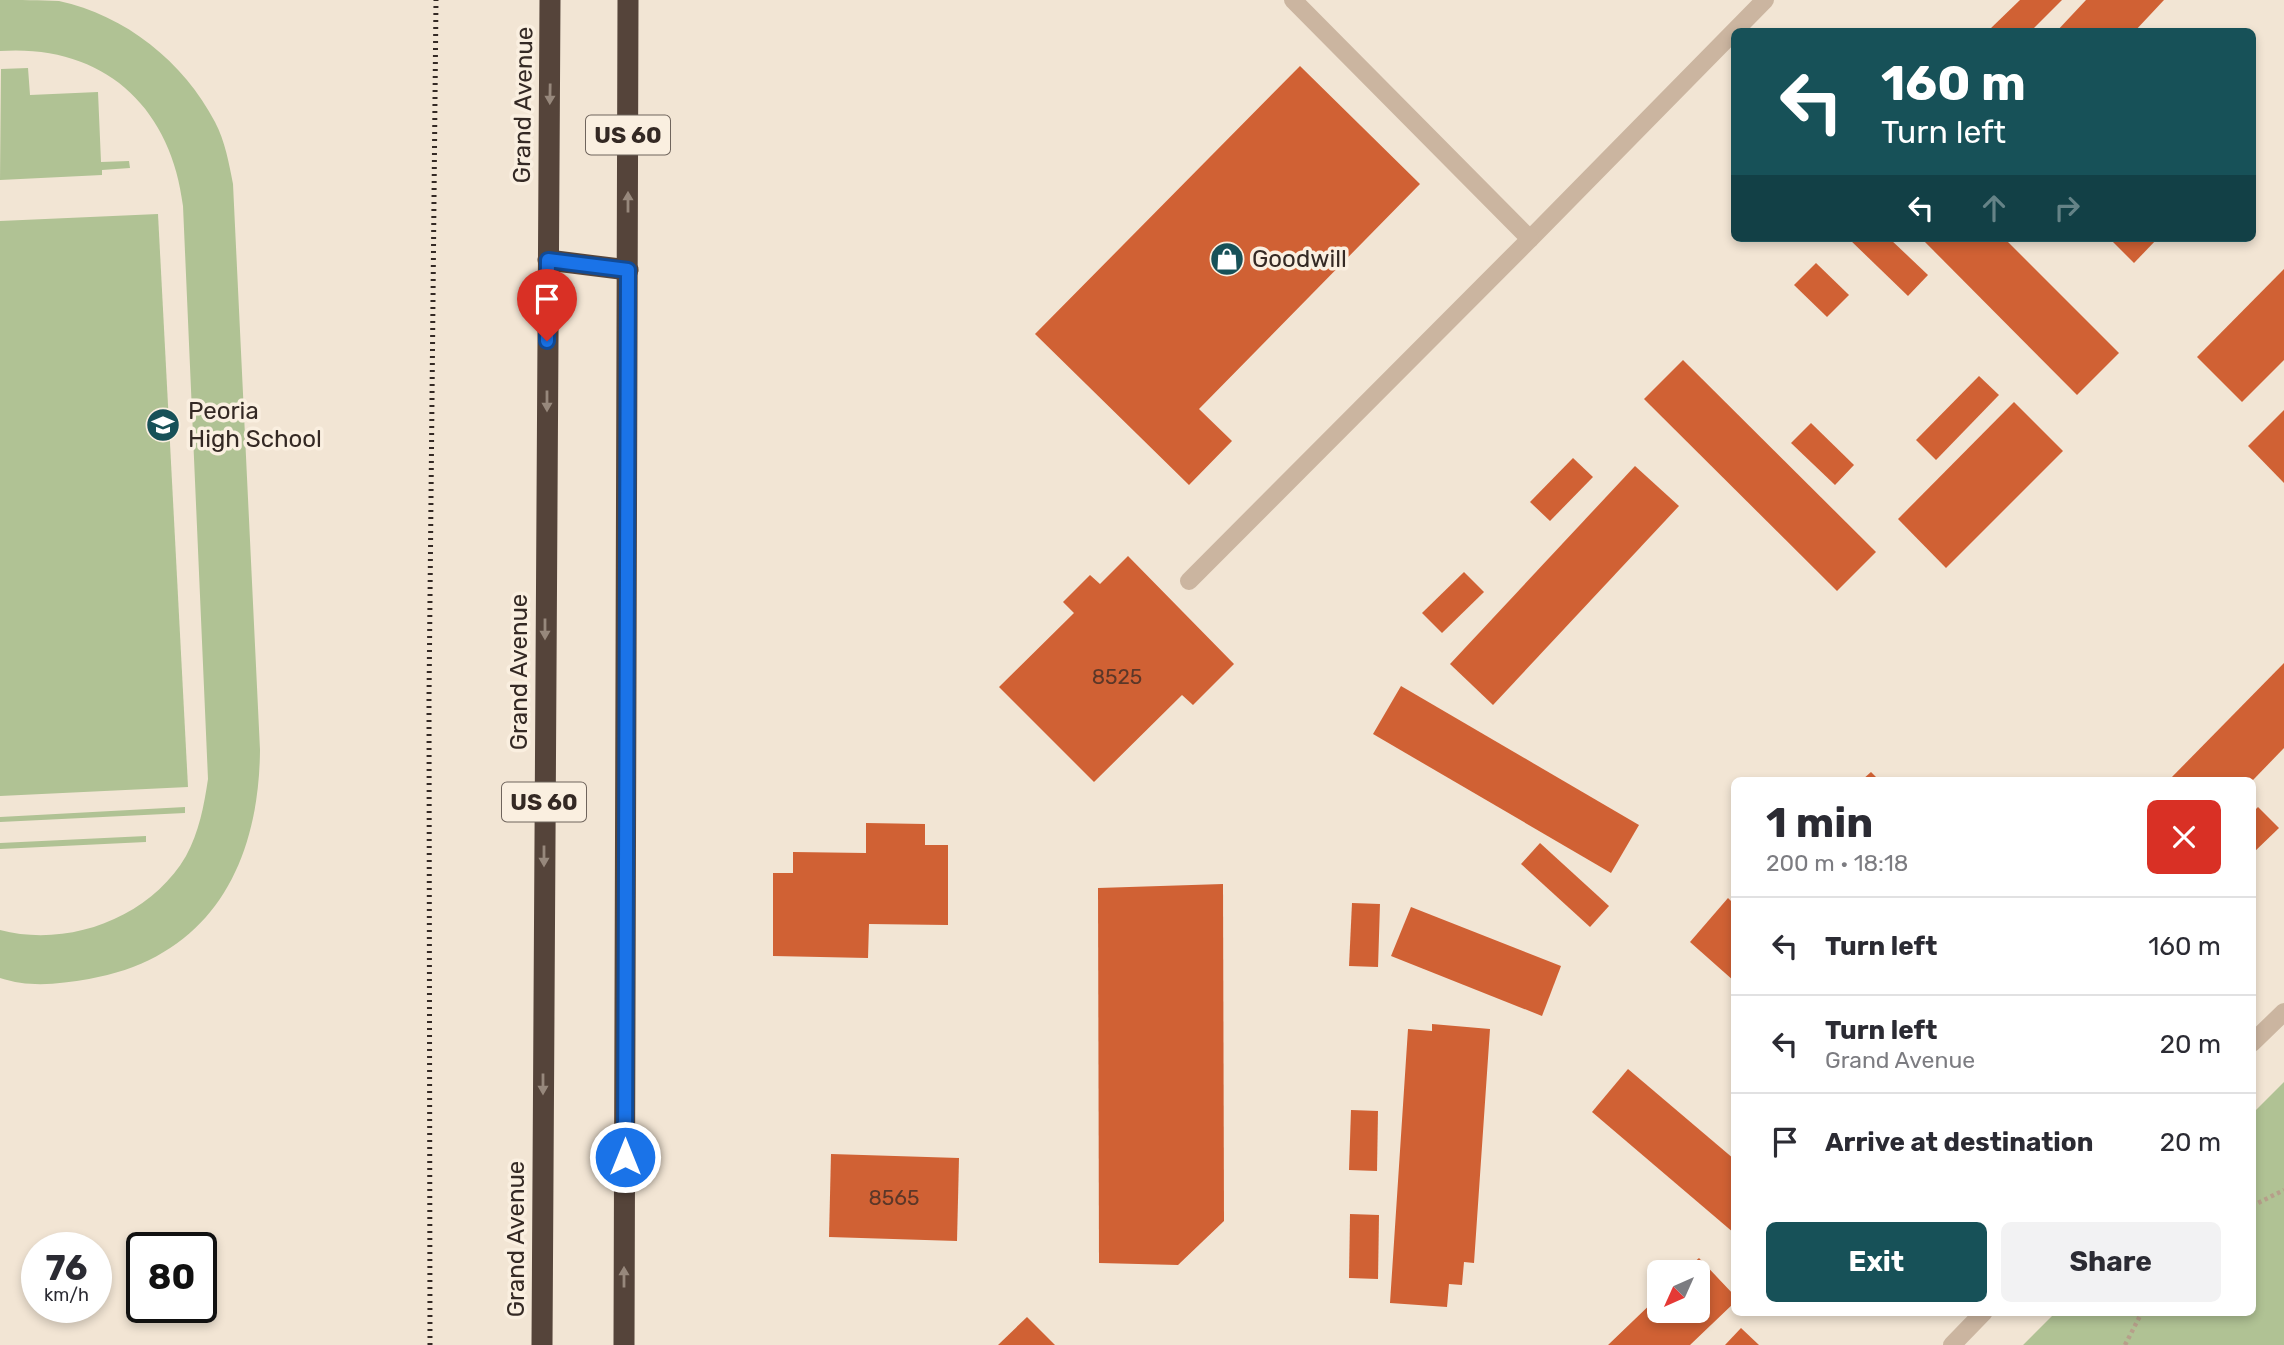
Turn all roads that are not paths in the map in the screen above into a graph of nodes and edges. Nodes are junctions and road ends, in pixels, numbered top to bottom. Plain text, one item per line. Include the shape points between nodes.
1 (550, 0) edge
2 (628, 0) edge
3 (1293, 0) edge
4 (1765, 0) edge
5 (1737, 28) edge
6 (1731, 35) edge
7 (1530, 239) junction
8 (548, 260) junction
9 (628, 270) junction
10 (1189, 581) dead end
11 (2284, 1012) edge
12 (2256, 1039) edge
13 (1980, 1316) edge
14 (542, 1345) edge
15 (624, 1345) edge
16 (1952, 1345) edge

1 -> 8 highway, Grand Avenue / US 60
9 -> 2 highway, US 60
3 - 7 street
4 - 5 street
6 - 7 street
7 - 10 street
8 - 9 highway
8 -> 14 highway, Grand Avenue / US 60
15 -> 9 highway, US 60
11 - 12 street
13 - 16 street

